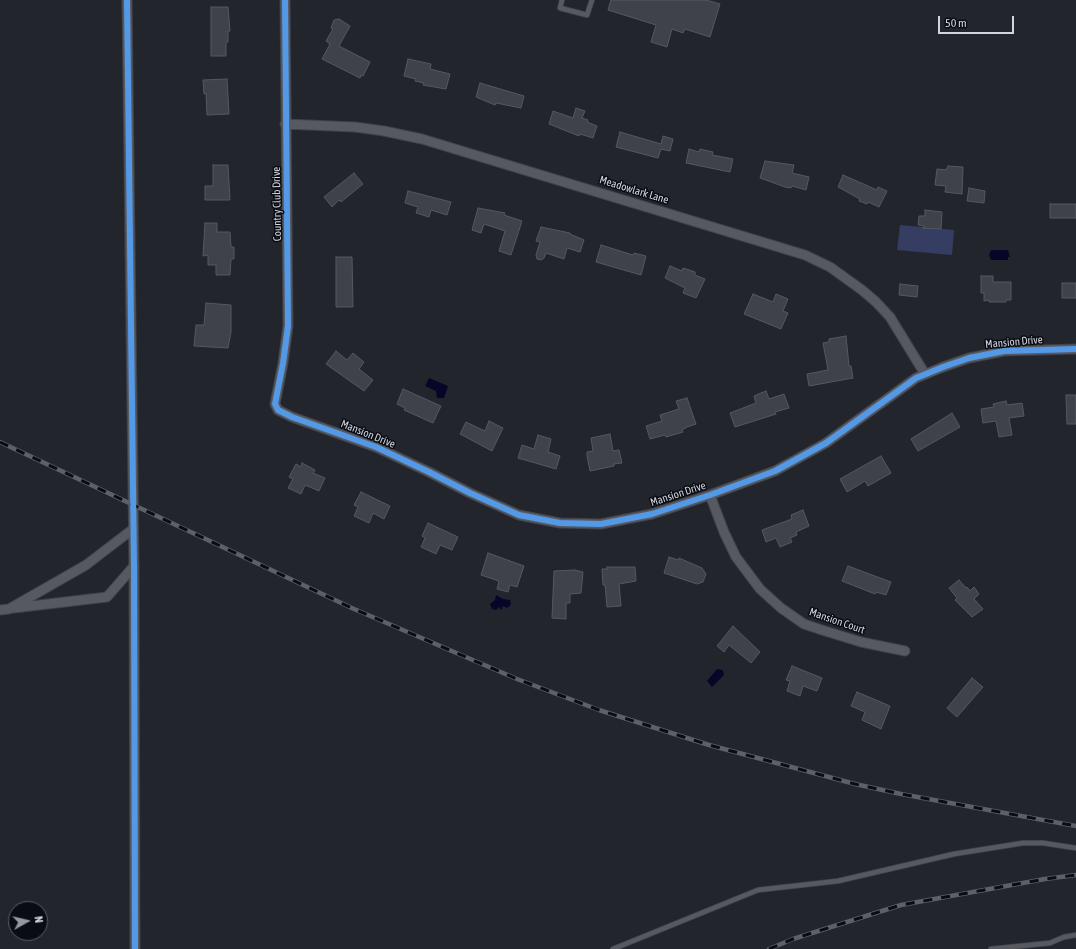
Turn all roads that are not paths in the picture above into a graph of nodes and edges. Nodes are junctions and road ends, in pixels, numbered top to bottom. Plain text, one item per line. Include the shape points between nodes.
1 (127, 0) edge
2 (285, 0) edge
3 (562, 0) edge
4 (592, 0) edge
5 (285, 124) junction
6 (1076, 348) edge
7 (925, 374) junction
8 (276, 407) joint
9 (710, 495) junction
10 (133, 529) junction
11 (134, 566) junction
12 (4, 610) edge
13 (905, 651) dead end
14 (1076, 848) edge
15 (1076, 935) edge
16 (135, 949) edge
17 (613, 949) edge
18 (991, 949) edge

1 - 10 street
2 - 5 street, Country Club Drive
3 - 4 lane via 560,8 587,15
5 - 7 street, Meadowlark Lane via 355,127 411,136 805,255 835,270 876,302 890,317
5 - 8 street, Country Club Drive via 288,326
6 - 7 street, Mansion Drive via 1028,349 988,354 955,362
7 - 9 street, Mansion Drive via 805,456 775,471
8 - 9 street, Mansion Drive via 292,417 376,447 499,507 531,518 560,523 601,524 652,514
9 - 13 street, Mansion Court via 736,557 760,589 780,608 804,624 861,642
10 - 11 street
10 - 12 street via 86,565
11 - 12 street via 107,597
11 - 16 street
14 - 17 lane via 1023,843 954,854 838,881 758,890
15 - 18 lane via 1050,943

